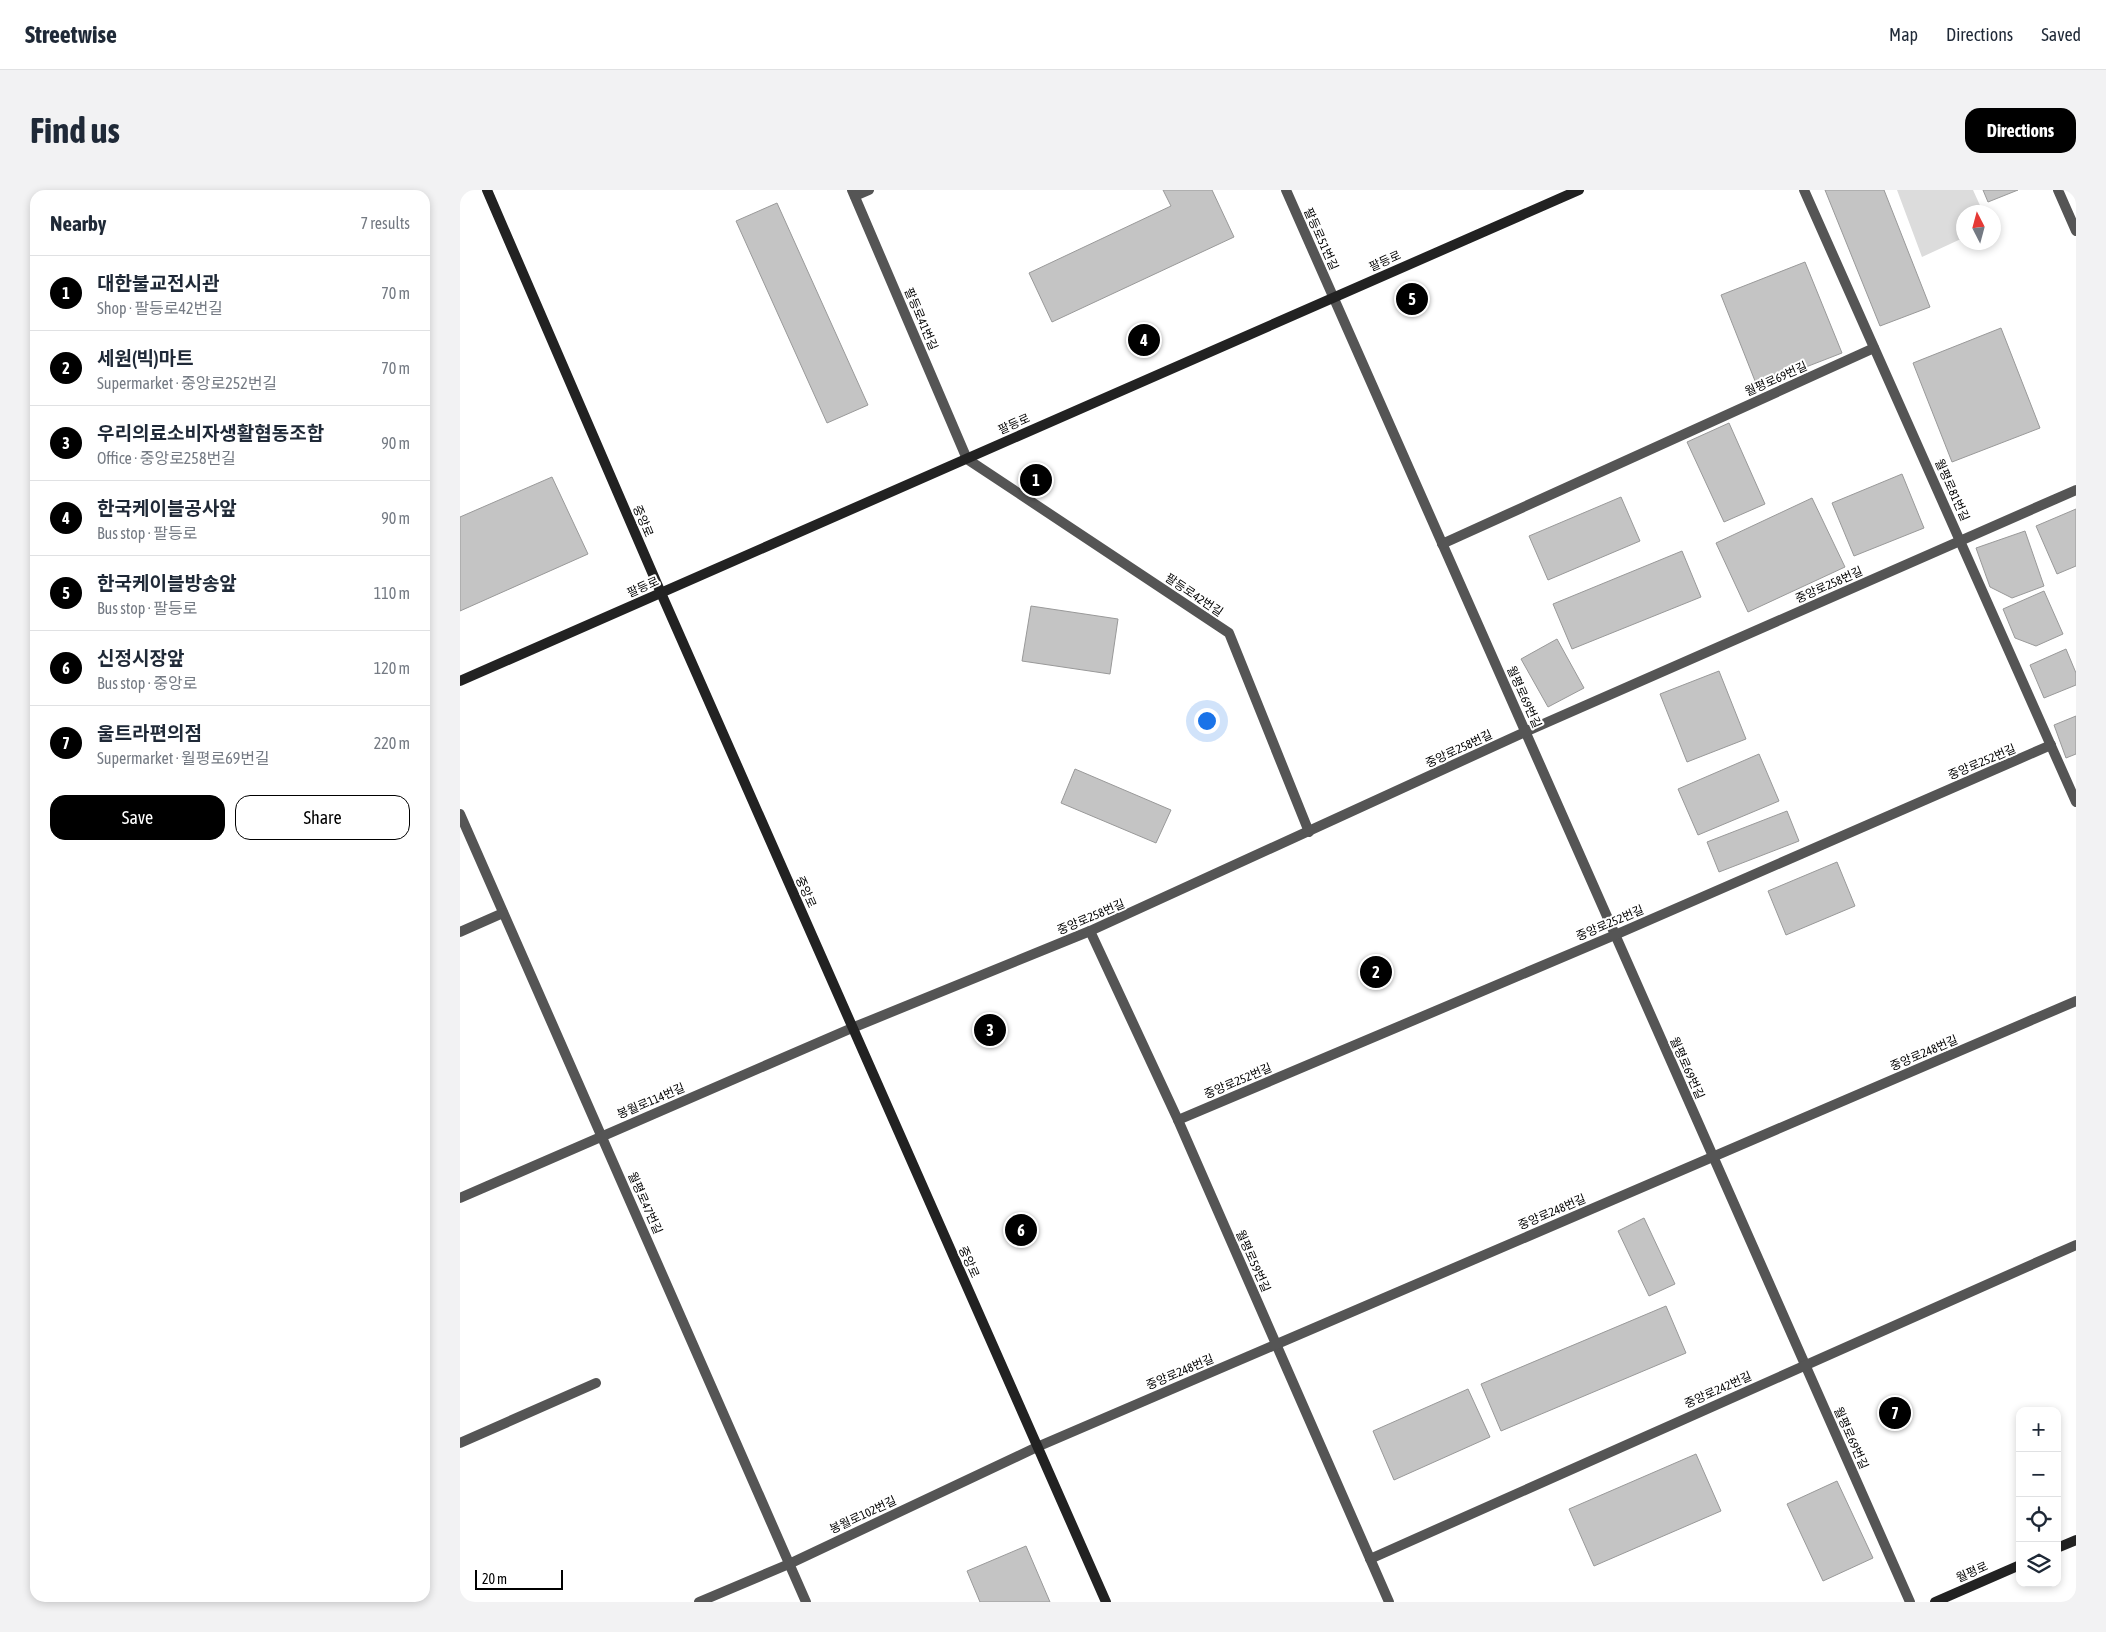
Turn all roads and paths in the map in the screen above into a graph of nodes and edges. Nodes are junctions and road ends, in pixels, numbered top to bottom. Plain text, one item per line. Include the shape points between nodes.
1 (487, 190) edge
2 (869, 190) edge
3 (1286, 190) edge
4 (1579, 190) edge
5 (1804, 190) edge
6 (2058, 190) edge
7 (854, 193) edge
8 (2076, 231) edge
9 (1333, 298) junction
10 (1874, 348) junction
11 (967, 459) junction
12 (2076, 490) edge
13 (1961, 540) junction
14 (1442, 544) junction
15 (661, 593) junction
16 (460, 681) edge
17 (1525, 732) junction
18 (2051, 746) junction
19 (2076, 802) edge
20 (460, 814) edge
21 (1309, 832) junction
22 (503, 913) junction
23 (460, 932) edge
24 (1090, 932) junction
25 (1615, 934) junction
26 (2076, 1001) edge
27 (852, 1028) junction
28 (1178, 1120) junction
29 (602, 1136) junction
30 (1713, 1157) junction
31 (460, 1198) edge
32 (2076, 1245) edge
33 (1276, 1344) junction
34 (1805, 1365) junction
35 (596, 1383) dead end
36 (460, 1443) edge
37 (1037, 1447) junction
38 (2076, 1540) edge
39 (2061, 1546) edge
40 (1370, 1559) junction
41 (789, 1564) junction
42 (2016, 1567) edge
43 (699, 1602) edge
44 (806, 1602) edge
45 (1106, 1602) edge
46 (1389, 1602) edge
47 (1910, 1602) edge
48 (1935, 1602) edge

1 - 15 main road, 중앙로
2 - 7 street
3 - 9 street, 팔등로51번길
4 - 9 main road, 팔등로
5 - 10 street, 월평로81번길
6 - 8 street
7 - 11 street, 팔등로41번길
9 - 11 main road, 팔등로
9 - 14 street, 월평로69번길
10 - 13 street, 월평로81번길
10 - 14 street, 월평로69번길
11 - 15 main road, 팔등로
11 - 21 street, 팔등로42번길 via 1229,632
12 - 13 street, 중앙로258번길
13 - 17 street, 중앙로258번길
13 - 18 street, 월평로81번길
14 - 17 street, 월평로69번길
15 - 16 main road, 팔등로
15 - 27 main road, 중앙로
17 - 21 street, 중앙로258번길
17 - 25 street, 월평로69번길
18 - 19 street, 월평로81번길
18 - 25 street, 중앙로252번길
20 - 22 street, 월평로47번길
21 - 24 street, 중앙로258번길
22 - 23 street
22 - 29 street, 월평로47번길
24 - 27 street, 중앙로258번길
24 - 28 street, 월평로59번길
25 - 28 street, 중앙로252번길
25 - 30 street, 월평로69번길
26 - 30 street, 중앙로248번길
27 - 29 street, 봉월로114번길
27 - 37 main road, 중앙로
28 - 33 street, 월평로59번길
29 - 31 street, 봉월로114번길
29 - 41 street, 월평로47번길
30 - 33 street, 중앙로248번길
30 - 34 street, 월평로69번길
32 - 34 street, 중앙로242번길
33 - 37 street, 중앙로248번길
33 - 40 street, 월평로59번길
34 - 40 street, 중앙로242번길
34 - 47 street, 월평로69번길
35 - 36 street
37 - 41 street, 봉월로102번길
37 - 45 main road, 중앙로
38 - 39 main road
40 - 46 street, 월평로59번길
41 - 43 street, 봉월로102번길
41 - 44 street, 월평로47번길
42 - 48 main road, 월평로

